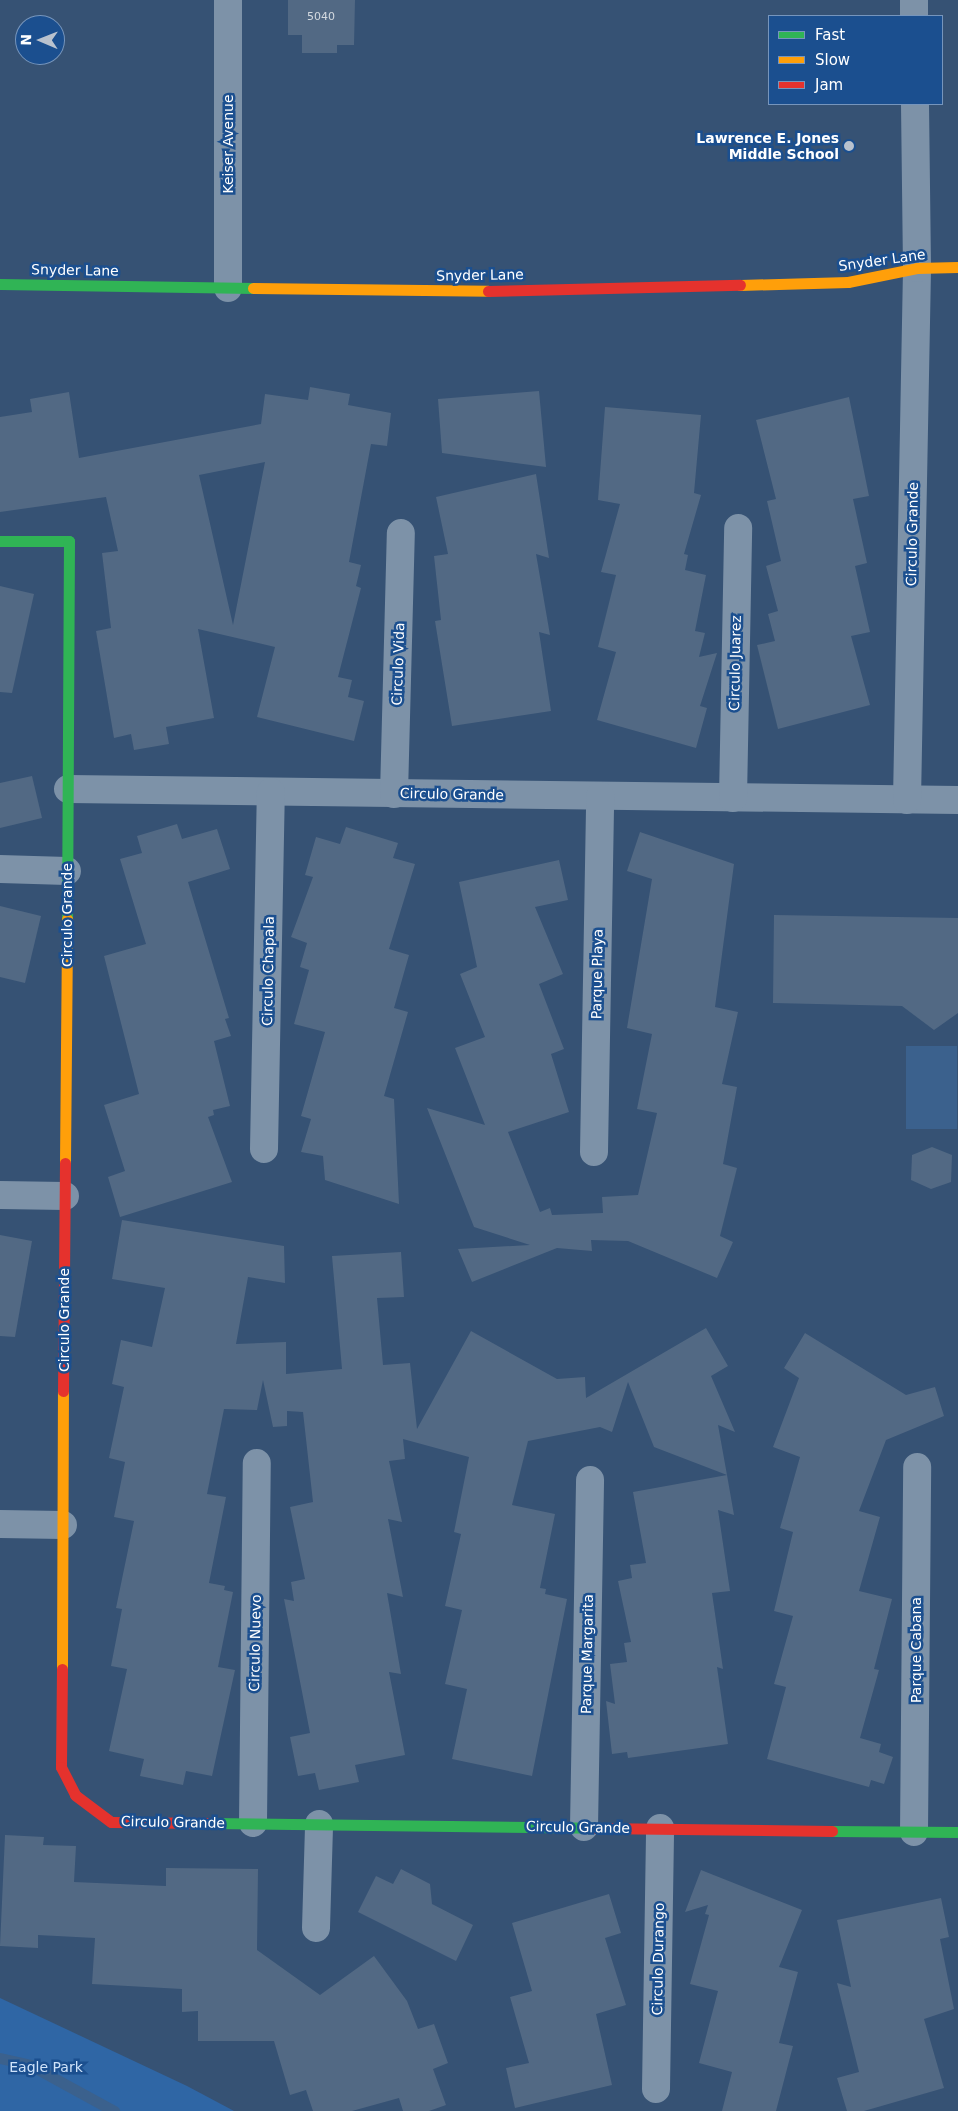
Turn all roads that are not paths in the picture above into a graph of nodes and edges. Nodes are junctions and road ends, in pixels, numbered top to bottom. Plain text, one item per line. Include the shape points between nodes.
1 (228, 0) edge
2 (914, 0) edge
3 (914, 15) edge
4 (915, 105) edge
5 (958, 267) edge
6 (917, 268) junction
7 (0, 284) edge
8 (228, 288) junction
9 (738, 528) dead end
10 (401, 533) dead end
11 (0, 541) edge
12 (68, 790) junction
13 (271, 792) junction
14 (394, 794) junction
15 (600, 796) junction
16 (733, 798) junction
17 (907, 800) junction
18 (958, 800) edge
19 (0, 869) edge
20 (67, 870) junction
21 (264, 1149) dead end
22 (594, 1152) dead end
23 (0, 1196) edge
24 (65, 1196) junction
25 (257, 1463) dead end
26 (917, 1467) dead end
27 (590, 1480) dead end
28 (0, 1524) edge
29 (63, 1525) junction
30 (253, 1823) junction
31 (319, 1824) junction
32 (584, 1828) junction
33 (660, 1828) junction
34 (914, 1832) junction
35 (958, 1832) edge
36 (316, 1928) dead end
37 (656, 2089) dead end

1 - 8 street, Keiser Avenue
2 - 3 street
4 - 6 street, Circulo Grande
5 - 6 street, Snyder Lane
6 - 8 street, Snyder Lane via 848,282 451,292
6 - 17 street, Circulo Grande
7 - 8 street, Snyder Lane
9 - 16 street, Circulo Juarez
10 - 14 street, Circulo Vida
11 - 12 street via 69,541
12 - 13 street, Circulo Grande
12 - 20 street, Circulo Grande
13 - 14 street, Circulo Grande
13 - 21 street, Circulo Chapala
14 - 15 street, Circulo Grande
15 - 16 street, Circulo Grande
15 - 22 street, Parque Playa
16 - 17 street, Circulo Grande
17 - 18 street, Circulo Grande
19 - 20 street
20 - 24 street, Circulo Grande
23 - 24 street
24 - 29 street, Circulo Grande
25 - 30 street, Circulo Nuevo
26 - 34 street, Parque Cabana
27 - 32 street, Parque Margarita
28 - 29 street
29 - 30 street, Circulo Grande via 61,1767 75,1795 110,1822
30 - 31 street, Circulo Grande
31 - 32 street, Circulo Grande
31 - 36 street
32 - 33 street, Circulo Grande
33 - 34 street, Circulo Grande
33 - 37 street, Circulo Durango
34 - 35 street, Circulo Grande

